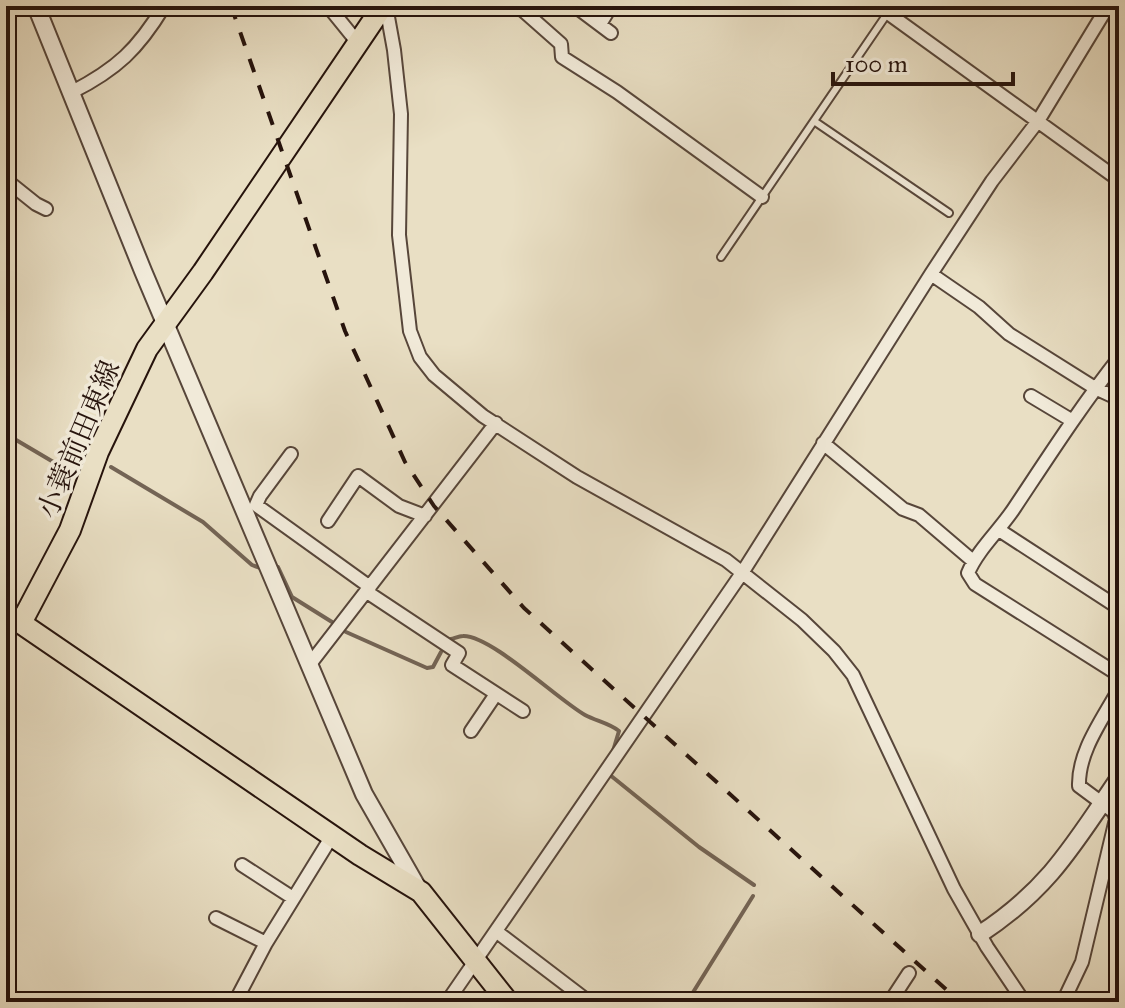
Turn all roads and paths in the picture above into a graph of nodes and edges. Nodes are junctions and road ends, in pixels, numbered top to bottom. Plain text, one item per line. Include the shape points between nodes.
1 (36, 6) edge
2 (164, 6) edge
3 (328, 6) edge
4 (385, 6) edge
5 (518, 6) edge
6 (575, 6) edge
7 (611, 6) edge
8 (1108, 6) edge
9 (881, 8) edge
10 (600, 24) junction
11 (611, 33) dead end
12 (358, 43) junction
13 (72, 92) junction
14 (814, 121) junction
15 (1038, 121) junction
16 (6, 180) edge
17 (1119, 180) edge
18 (762, 197) junction
19 (46, 209) dead end
20 (949, 213) dead end
21 (721, 257) dead end
22 (931, 274) junction
23 (165, 322) junction
24 (1119, 358) edge
25 (1095, 388) junction
26 (1031, 396) dead end
27 (1119, 399) edge
28 (1071, 420) junction
29 (496, 423) junction
30 (823, 443) junction
31 (291, 454) dead end
32 (251, 508) junction
33 (425, 516) junction
34 (328, 521) dead end
35 (999, 530) junction
36 (973, 561) junction
37 (742, 573) junction
38 (368, 589) junction
39 (1119, 608) edge
40 (14, 618) edge
41 (310, 664) junction
42 (1119, 675) edge
43 (1119, 689) edge
44 (496, 694) junction
45 (523, 711) dead end
46 (471, 731) dead end
47 (1119, 778) edge
48 (1102, 803) junction
49 (332, 836) junction
50 (242, 865) dead end
51 (421, 892) junction
52 (293, 898) junction
53 (216, 918) dead end
54 (497, 932) junction
55 (980, 934) junction
56 (266, 943) junction
57 (476, 963) junction
58 (909, 973) dead end
59 (235, 1002) edge
60 (447, 1002) edge
61 (508, 1002) edge
62 (589, 1002) edge
63 (890, 1002) edge
64 (1024, 1002) edge
65 (1063, 1002) edge

1 - 13 street
2 - 13 street via 134,50
3 - 12 street
4 - 12 main road, 小蓑前田東線
4 - 29 street via 401,114 399,235 410,331 434,375
5 - 18 street via 561,44 562,57
6 - 10 street
7 - 10 street
8 - 15 street
9 - 14 lane
9 - 15 street
10 - 11 street
12 - 23 main road, 小蓑前田東線
13 - 23 street
14 - 18 lane
14 - 20 lane
15 - 17 street
15 - 22 street
16 - 19 street
18 - 21 lane
22 - 25 street via 1009,334
22 - 30 street
23 - 32 street
23 - 40 main road, 小蓑前田東線 via 120,402 70,530
24 - 25 street
25 - 27 street
25 - 28 street
26 - 28 street
28 - 35 street
29 - 33 street
29 - 37 street
30 - 36 street
30 - 37 street
31 - 32 street
32 - 38 street
32 - 41 street
33 - 34 street via 399,506 358,476
33 - 38 street
35 - 36 street
35 - 39 street
36 - 42 street via 968,573 975,584
37 - 54 street
37 - 55 street via 802,620 853,675
38 - 41 street
38 - 44 street via 459,653 452,665
40 - 49 main road, 小蓑前田東線
41 - 51 street via 364,794
43 - 48 street via 1078,774 1079,786
44 - 45 street
44 - 46 street
47 - 48 street
48 - 55 street via 1057,868 1008,916
48 - 65 street via 1116,819 1082,962
49 - 51 main road, 小蓑前田東線
49 - 52 street
50 - 52 street
51 - 57 main road, 小蓑前田東線
52 - 56 street
53 - 56 street
54 - 57 street
54 - 62 street
55 - 64 street
56 - 59 street
57 - 60 street
57 - 61 main road, 小蓑前田東線
58 - 63 street

